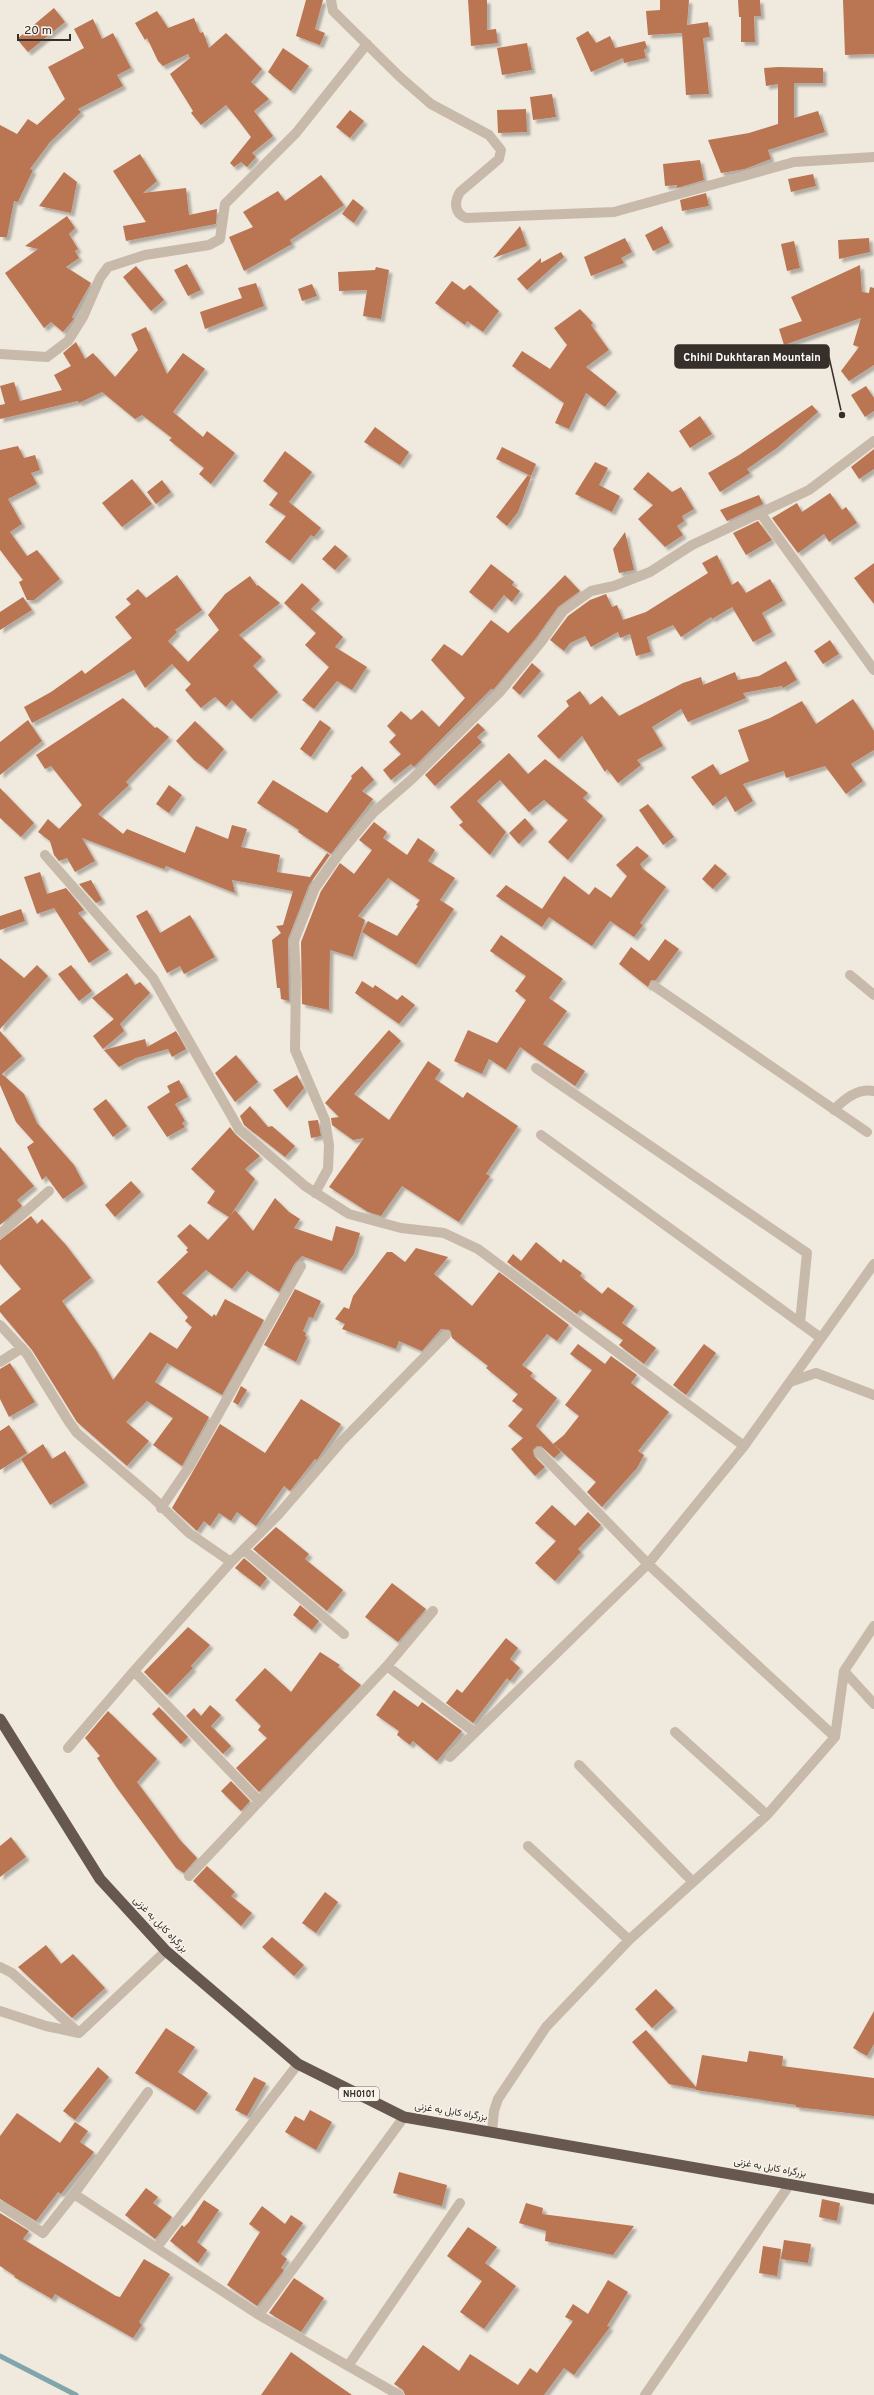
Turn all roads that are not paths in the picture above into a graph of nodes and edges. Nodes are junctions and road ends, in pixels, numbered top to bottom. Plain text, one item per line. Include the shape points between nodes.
1 (331, 0) edge
2 (367, 44) junction
3 (874, 157) edge
4 (0, 354) edge
5 (874, 441) edge
6 (761, 514) junction
7 (874, 670) edge
8 (45, 855) dead end
9 (850, 975) dead end
10 (654, 986) dead end
11 (874, 995) edge
12 (536, 1068) dead end
13 (874, 1091) edge
14 (834, 1110) junction
15 (867, 1132) dead end
16 (540, 1136) dead end
17 (49, 1190) dead end
18 (315, 1193) junction
19 (0, 1234) edge
20 (874, 1264) edge
21 (301, 1266) dead end
22 (800, 1323) junction
23 (0, 1324) edge
24 (446, 1335) dead end
25 (821, 1338) junction
26 (22, 1348) junction
27 (0, 1362) edge
28 (790, 1382) junction
29 (874, 1395) edge
30 (744, 1446) junction
31 (540, 1452) dead end
32 (161, 1508) junction
33 (244, 1550) junction
34 (231, 1562) junction
35 (648, 1564) junction
36 (432, 1611) dead end
37 (874, 1626) edge
38 (344, 1634) dead end
39 (387, 1666) junction
40 (134, 1671) junction
41 (844, 1671) junction
42 (874, 1704) edge
43 (0, 1719) edge
44 (474, 1732) junction
45 (675, 1732) dead end
46 (835, 1736) junction
47 (68, 1748) dead end
48 (450, 1757) dead end
49 (579, 1765) dead end
50 (259, 1801) junction
51 (767, 1814) junction
52 (528, 1846) dead end
53 (189, 1876) dead end
54 (693, 1882) junction
55 (629, 1940) junction
56 (166, 1951) junction
57 (0, 1967) edge
58 (0, 2011) edge
59 (79, 2033) junction
60 (298, 2064) junction
61 (148, 2092) dead end
62 (404, 2117) junction
63 (492, 2131) junction
64 (790, 2184) junction
65 (74, 2194) junction
66 (874, 2198) edge
67 (460, 2203) dead end
68 (0, 2205) edge
69 (157, 2247) junction
70 (259, 2314) junction
71 (348, 2366) junction
72 (399, 2395) edge
73 (645, 2395) edge

1 - 2 street via 332,11
2 - 3 street via 431,104 489,135 501,150 499,159 457,197 457,210 460,216 466,218 614,212 794,162
2 - 4 street via 296,133 224,204 220,240 209,245 145,255 108,267 100,278 83,318 68,341 47,357
5 - 6 street via 810,490
6 - 7 street
6 - 18 street via 692,545 650,572 614,586 591,591 563,611 499,694 412,780 373,813 315,888 294,941 295,1050 325,1120 329,1145 328,1169
8 - 18 street via 153,978 239,1128
9 - 11 street
10 - 14 street
12 - 22 street via 807,1253
13 - 14 street via 865,1089 843,1100
14 - 15 street
16 - 22 street
17 - 19 street
18 - 30 street via 349,1214 401,1228 444,1233 478,1249
20 - 25 street
21 - 32 street via 189,1467
22 - 25 street
23 - 26 street
24 - 33 street via 342,1441
25 - 28 street
26 - 27 street
26 - 32 street via 77,1433
28 - 29 street via 816,1373
28 - 30 street
30 - 35 street
31 - 35 street
32 - 34 street via 189,1533
33 - 34 street
33 - 38 street
34 - 40 street
35 - 44 street
35 - 46 street
36 - 39 street
37 - 41 street
39 - 44 street
39 - 50 street
40 - 47 street
40 - 50 street
41 - 42 street
41 - 46 street
43 - 56 highway, بزرگراه کابل به غزنی / NH0101 via 100,1879
44 - 48 street
45 - 51 street
46 - 51 street
49 - 54 street
50 - 53 street
51 - 54 street
52 - 55 street
54 - 55 street
55 - 63 street via 546,2027 498,2099
56 - 59 street
56 - 60 highway, بزرگراه کابل به غزنی / NH0101
57 - 59 street via 12,1973
58 - 59 street via 46,2026
60 - 62 highway, بزرگراه کابل به غزنی / NH0101
60 - 69 street
61 - 65 street
62 - 63 highway, بزرگراه کابل به غزنی / NH0101
62 - 70 street
63 - 64 highway, بزرگراه کابل به غزنی / NH0101
64 - 66 highway, بزرگراه کابل به غزنی / NH0101
64 - 73 street
65 - 68 street via 43,2233
65 - 69 street
67 - 71 street
69 - 70 street
70 - 71 street
71 - 72 street

